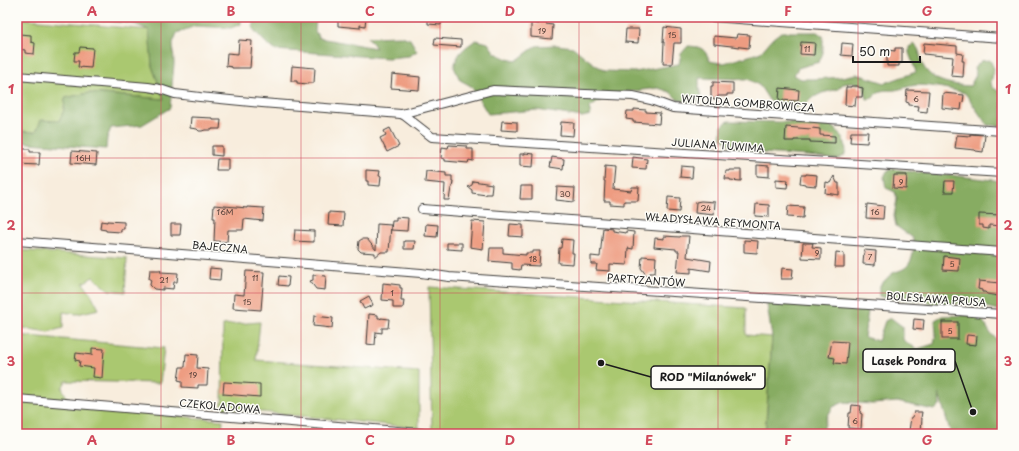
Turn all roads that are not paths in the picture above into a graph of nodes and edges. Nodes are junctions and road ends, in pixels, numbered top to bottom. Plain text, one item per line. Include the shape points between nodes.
1 (712, 17) edge
2 (1002, 38) edge
3 (17, 76) edge
4 (401, 114) junction
5 (1002, 131) edge
6 (1002, 173) edge
7 (422, 209) dead end
8 (17, 241) edge
9 (1002, 252) edge
10 (421, 273) joint
11 (869, 305) joint
12 (1002, 314) edge
13 (17, 399) edge
14 (421, 432) dead end

1 - 2 street
3 - 4 street via 148,87 174,94 208,98
4 - 5 street, WITOLDA GOMBROWICZA via 493,90 633,96 673,108
4 - 6 street, JULIANA TUWIMA via 432,137
7 - 9 street, WŁADYSŁAWA REYMONTA
8 - 10 street, BAJECZNA
10 - 11 street, PARTYZANTÓW via 457,278
11 - 12 street, BOLESŁAWA PRUSA
13 - 14 street, CZEKOLADOWA

